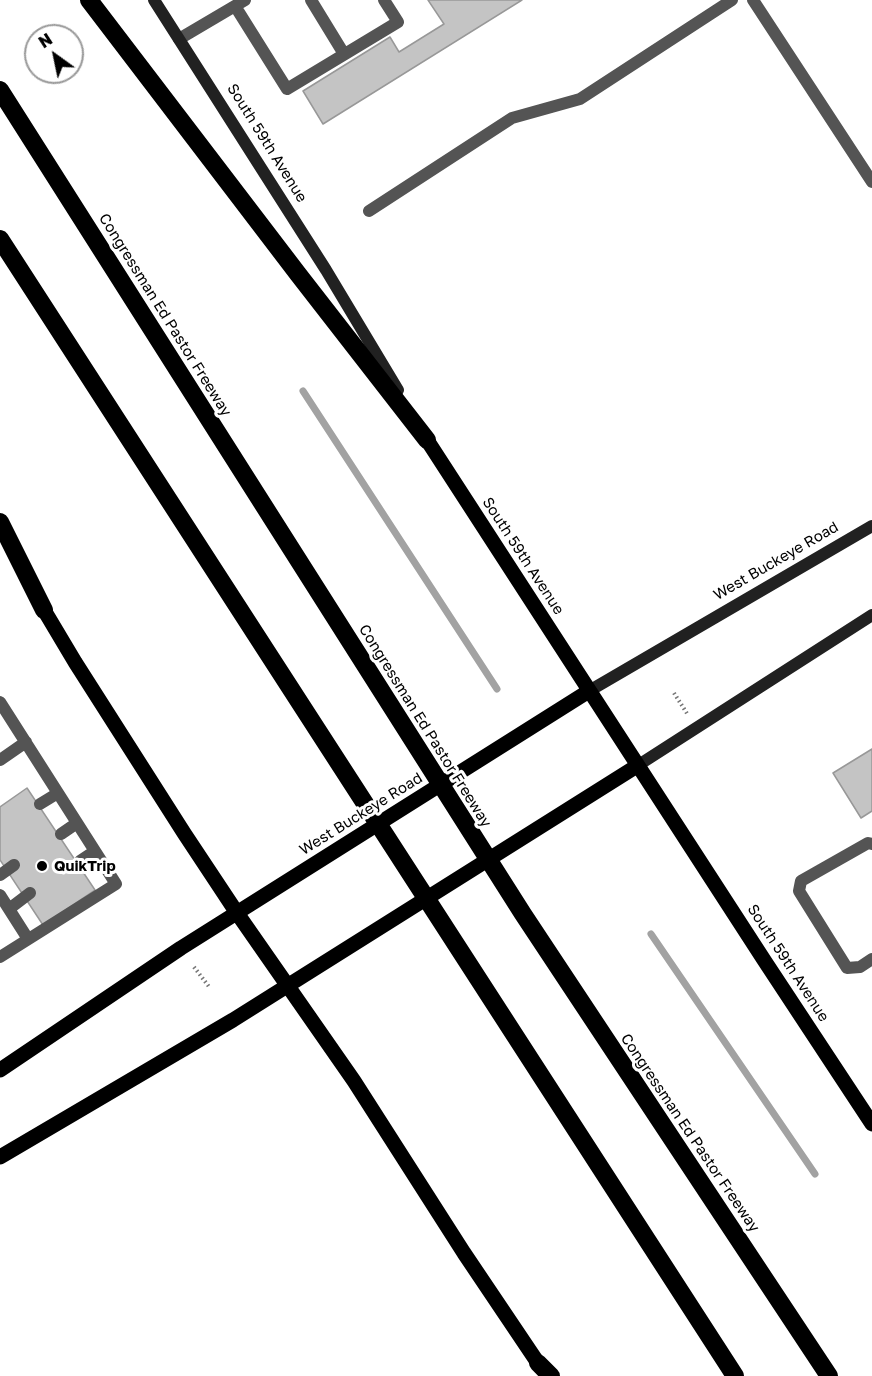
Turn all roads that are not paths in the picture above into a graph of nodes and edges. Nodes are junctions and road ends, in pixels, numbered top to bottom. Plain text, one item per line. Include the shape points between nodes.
1 (89, 0) edge
2 (154, 0) edge
3 (311, 0) edge
4 (384, 0) edge
5 (732, 0) edge
6 (753, 0) edge
7 (240, 3) edge
8 (180, 39) junction
9 (344, 54) junction
10 (0, 90) edge
11 (872, 182) edge
12 (369, 210) dead end
13 (0, 239) edge
14 (427, 440) junction
15 (0, 522) edge
16 (872, 525) edge
17 (0, 543) edge
18 (45, 610) junction
19 (872, 615) edge
20 (590, 691) junction
21 (0, 702) edge
22 (26, 742) junction
23 (0, 760) edge
24 (637, 765) junction
25 (58, 793) junction
26 (40, 804) dead end
27 (77, 823) junction
28 (61, 834) dead end
29 (872, 844) edge
30 (95, 851) junction
31 (80, 861) dead end
32 (14, 865) dead end
33 (0, 875) edge
34 (30, 893) dead end
35 (0, 895) edge
36 (9, 909) junction
37 (237, 913) junction
38 (28, 939) junction
39 (0, 957) edge
40 (872, 959) edge
41 (288, 986) junction
42 (0, 1070) edge
43 (872, 1124) edge
44 (0, 1157) edge
45 (541, 1369) edge
46 (551, 1376) edge
47 (735, 1376) edge
48 (829, 1376) edge

1 - 14 highway
2 - 8 main road, South 59th Avenue
3 - 9 lane
4 - 9 lane via 398,22
5 - 12 lane via 580,99 512,118
6 - 11 lane
7 - 8 lane
7 - 9 lane via 287,89
8 - 14 main road, South 59th Avenue via 326,270
10 - 48 highway, Congressman Ed Pastor Freeway via 523,914
13 - 47 highway
14 - 20 main road, South 59th Avenue
15 - 18 highway
16 - 20 main road, West Buckeye Road
17 - 18 main road
18 - 37 main road
19 - 24 main road
20 - 24 main road, South 59th Avenue
20 - 37 main road, West Buckeye Road
21 - 22 lane
22 - 23 lane
22 - 25 lane
24 - 41 main road
24 - 43 main road, South 59th Avenue
25 - 26 lane
25 - 27 lane
27 - 28 lane
27 - 30 lane
29 - 40 lane via 801,881 799,891 847,968 860,967
30 - 31 lane
30 - 38 lane via 116,884
32 - 33 lane
34 - 36 lane
35 - 36 lane
36 - 38 lane
37 - 41 main road
37 - 42 main road, West Buckeye Road
38 - 39 lane
41 - 44 main road
41 - 45 main road
45 - 46 highway

